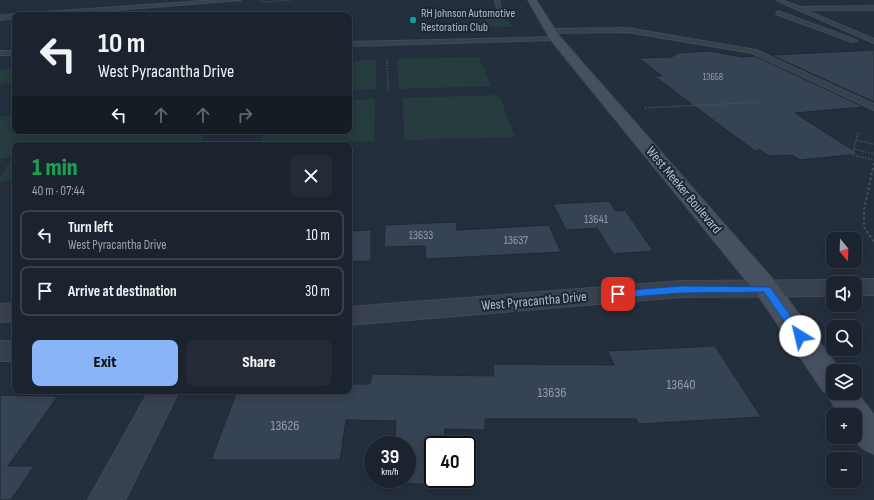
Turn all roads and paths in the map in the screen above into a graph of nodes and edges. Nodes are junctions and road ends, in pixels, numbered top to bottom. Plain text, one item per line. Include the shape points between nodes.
1 (239, 0) edge
2 (259, 0) edge
3 (292, 0) edge
4 (497, 0) edge
5 (532, 0) edge
6 (778, 0) edge
7 (499, 8) dead end
8 (796, 8) junction
9 (874, 8) edge
10 (72, 12) edge
11 (778, 13) dead end
12 (12, 16) edge
13 (0, 18) edge
14 (552, 35) junction
15 (874, 40) edge
16 (352, 44) edge
17 (862, 44) dead end
18 (0, 53) edge
19 (12, 53) edge
20 (762, 102) dead end
21 (874, 107) edge
22 (645, 108) dead end
23 (858, 133) dead end
24 (856, 140) junction
25 (874, 144) edge
26 (854, 149) junction
27 (874, 154) edge
28 (874, 162) edge
29 (874, 242) edge
30 (862, 287) edge
31 (874, 287) edge
32 (826, 288) edge
33 (766, 289) junction
34 (12, 312) edge
35 (0, 313) edge
36 (352, 316) edge
37 (0, 351) edge
38 (12, 351) edge
39 (826, 372) edge
40 (162, 394) edge
41 (845, 400) edge
42 (874, 440) edge
43 (106, 500) edge

1 - 10 lane
2 - 3 path
4 - 7 lane
5 - 14 street, West Meeker Boulevard
6 - 8 lane
8 - 9 lane
8 - 15 lane
11 - 17 lane
12 - 13 lane
14 - 16 lane
14 - 21 lane via 627,30 754,51
14 - 33 street, West Meeker Boulevard
18 - 19 lane
20 - 22 path
23 - 24 path
24 - 25 path
24 - 26 path
26 - 27 path
26 - 28 path via 852,155
28 - 29 path via 864,210 864,228
30 - 31 street
32 - 33 street, West Pyracantha Drive
33 - 36 street, West Pyracantha Drive via 681,289
33 - 39 street, West Meeker Boulevard
34 - 35 street
37 - 38 street
40 - 43 street
41 - 42 street

